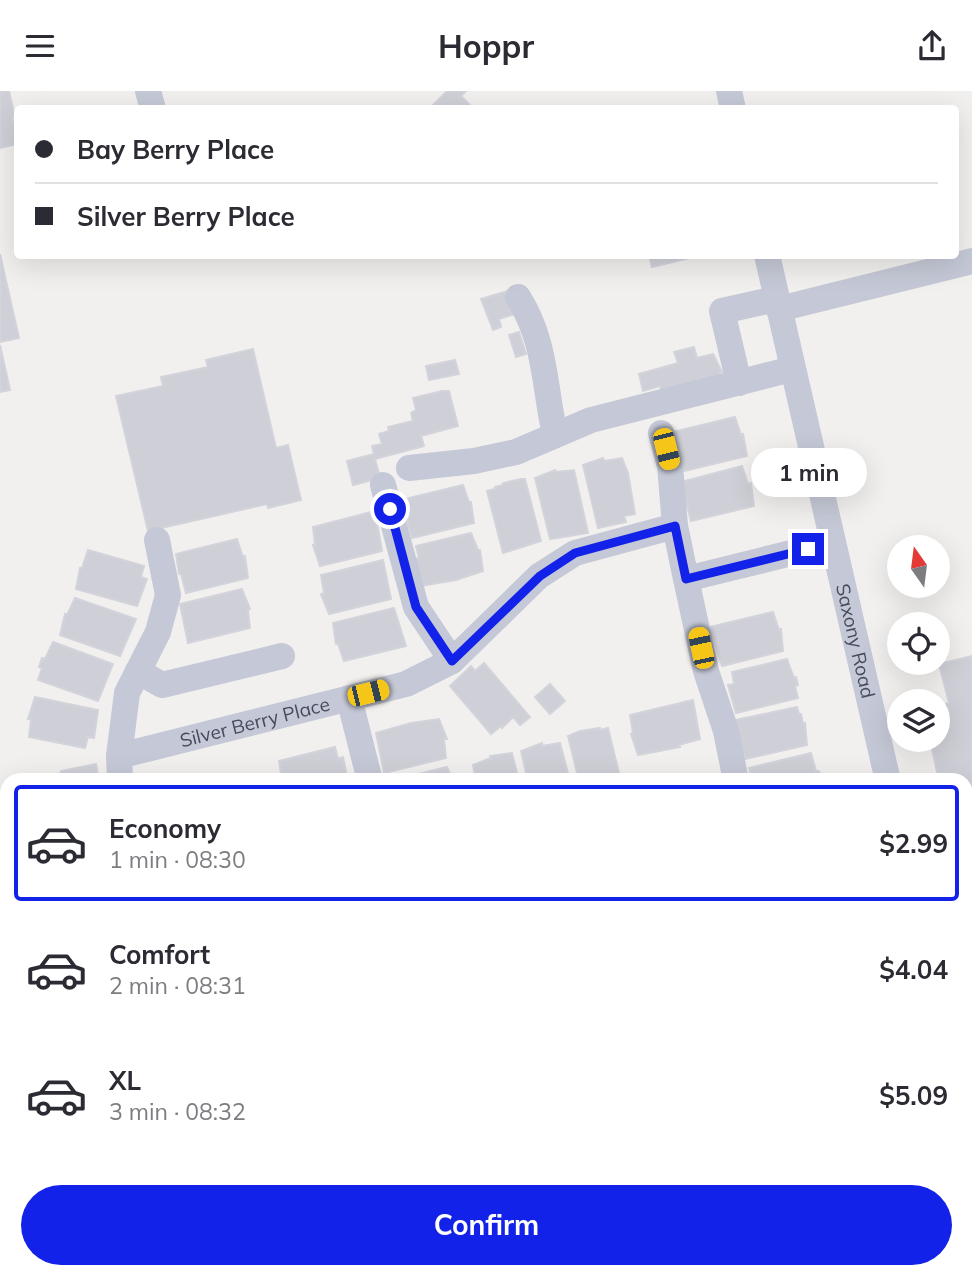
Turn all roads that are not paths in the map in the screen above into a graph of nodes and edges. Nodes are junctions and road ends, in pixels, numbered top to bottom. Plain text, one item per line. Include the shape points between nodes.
1 (768, 259) edge
2 (972, 261) edge
3 (517, 297) dead end
4 (778, 304) junction
5 (793, 369) junction
6 (739, 383) junction
7 (662, 433) dead end
8 (555, 435) junction
9 (410, 468) dead end
10 (383, 485) dead end
11 (675, 526) junction
12 (157, 540) dead end
13 (832, 543) junction
14 (686, 579) junction
15 (282, 656) dead end
16 (452, 661) junction
17 (138, 671) junction
18 (349, 698) junction
19 (119, 768) edge
20 (368, 773) edge
21 (734, 773) edge
22 (886, 773) edge

1 - 4 street, Saxony Road
2 - 4 street
3 - 8 street via 530,315 543,354
4 - 5 street, Saxony Road
4 - 6 street via 722,311
5 - 6 street
5 - 13 street, Saxony Road
6 - 8 street via 591,421
7 - 11 street
8 - 9 street via 516,452
10 - 16 street via 416,607
11 - 14 street
11 - 16 street, Silver Berry Place via 575,553 540,576
12 - 17 street via 168,595 158,632
13 - 14 street
13 - 22 street, Saxony Road
14 - 21 street
15 - 17 street via 162,685
16 - 18 street, Silver Berry Place via 406,684
17 - 19 street via 127,693
18 - 19 street, Silver Berry Place
18 - 20 street

